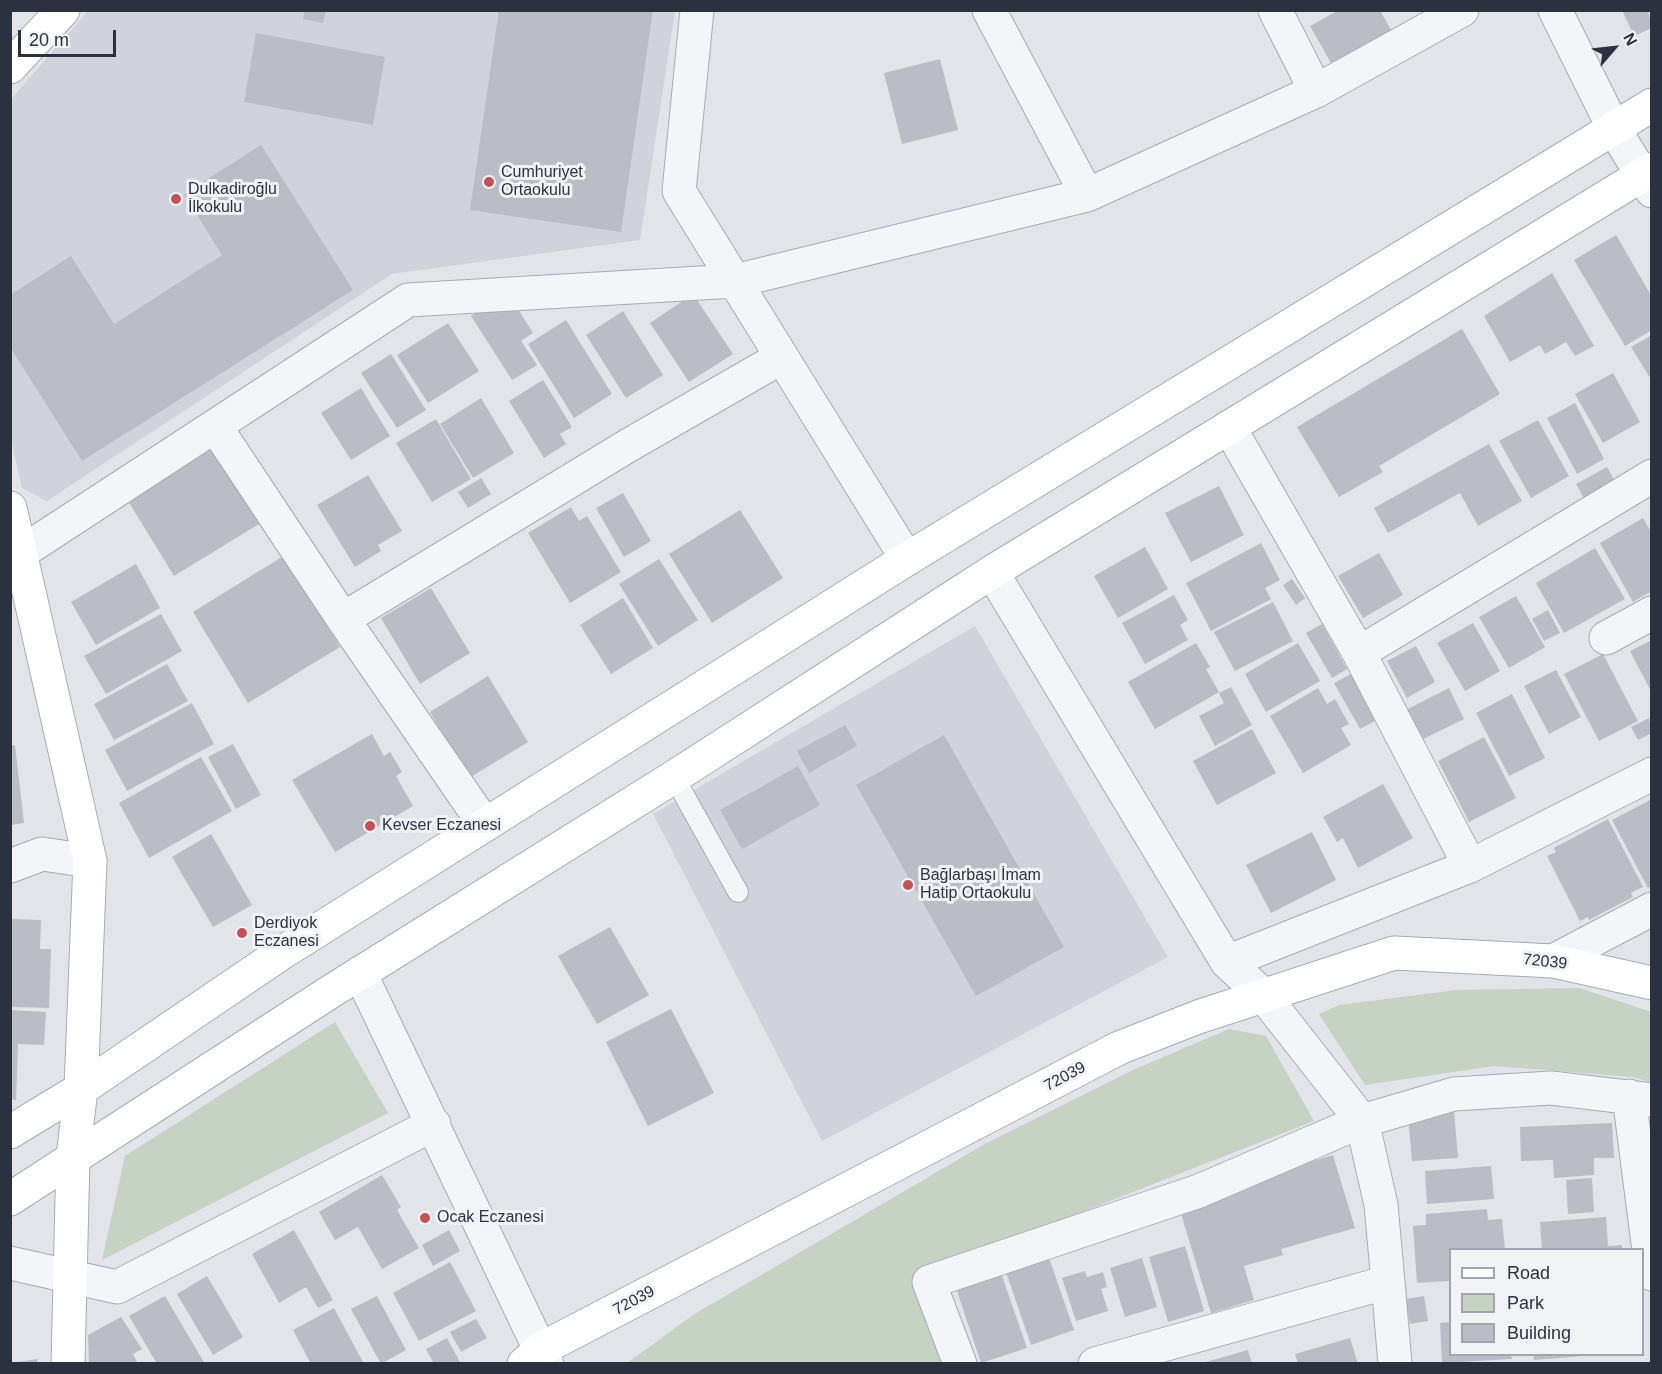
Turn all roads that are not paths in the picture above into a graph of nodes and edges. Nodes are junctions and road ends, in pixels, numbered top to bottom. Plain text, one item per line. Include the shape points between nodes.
1 (697, 10) edge
2 (989, 10) edge
3 (1275, 10) edge
4 (1462, 10) edge
5 (1555, 10) edge
6 (48, 16) edge
7 (10, 67) edge
8 (1317, 91) junction
9 (1652, 105) edge
10 (1614, 129) junction
11 (1648, 178) edge
12 (1087, 195) junction
13 (735, 280) junction
14 (782, 357) junction
15 (215, 426) junction
16 (1229, 427) junction
17 (1652, 476) edge
18 (10, 508) edge
19 (22, 552) junction
20 (907, 559) junction
21 (992, 572) junction
22 (1652, 613) edge
23 (343, 619) junction
24 (1606, 638) dead end
25 (1359, 653) junction
26 (1652, 774) edge
27 (674, 777) junction
28 (485, 825) junction
29 (90, 861) junction
30 (10, 866) edge
31 (1470, 866) junction
32 (738, 892) dead end
33 (1652, 909) edge
34 (1553, 961) junction
35 (1227, 962) junction
36 (360, 974) junction
37 (1652, 982) edge
38 (1264, 996) junction
39 (81, 1089) junction
40 (1640, 1098) edge
41 (1362, 1121) junction
42 (434, 1124) junction
43 (10, 1132) edge
44 (73, 1157) junction
45 (10, 1199) edge
46 (10, 1263) edge
47 (1652, 1274) edge
48 (70, 1276) junction
49 (1388, 1282) junction
50 (537, 1359) edge
51 (68, 1364) edge
52 (960, 1364) edge
53 (1095, 1364) edge
54 (1395, 1364) edge

1 - 13 street via 679,190
2 - 12 street
3 - 8 street
4 - 8 street
5 - 10 street
6 - 7 main road
8 - 12 street
9 - 10 main road
10 - 11 street
10 - 20 main road
11 - 16 main road
12 - 13 street
13 - 14 street
13 - 15 street via 408,300
14 - 20 street
14 - 23 street
15 - 19 street
15 - 23 street
16 - 21 main road
16 - 25 street
17 - 25 street
18 - 19 main road
19 - 29 main road
20 - 28 main road
21 - 27 main road
21 - 35 street
22 - 24 street
23 - 28 street
25 - 31 street
26 - 31 street
27 - 32 lane
27 - 36 main road
28 - 39 main road via 280,954
29 - 30 street via 42,854
29 - 39 main road
31 - 35 street
33 - 34 street
34 - 37 main road, 72039
34 - 38 main road, 72039 via 1394,953
35 - 38 street
36 - 42 street
36 - 44 main road
38 - 41 street
38 - 50 main road, 72039 via 1119,1048
39 - 43 main road
39 - 44 main road
40 - 41 street via 1551,1088 1454,1094
40 - 47 street
41 - 49 street via 1381,1205
41 - 52 street via 1199,1191 929,1282
42 - 48 street via 117,1287
42 - 50 street
44 - 45 main road
44 - 48 main road
46 - 48 street
48 - 51 main road
49 - 53 street
49 - 54 street

